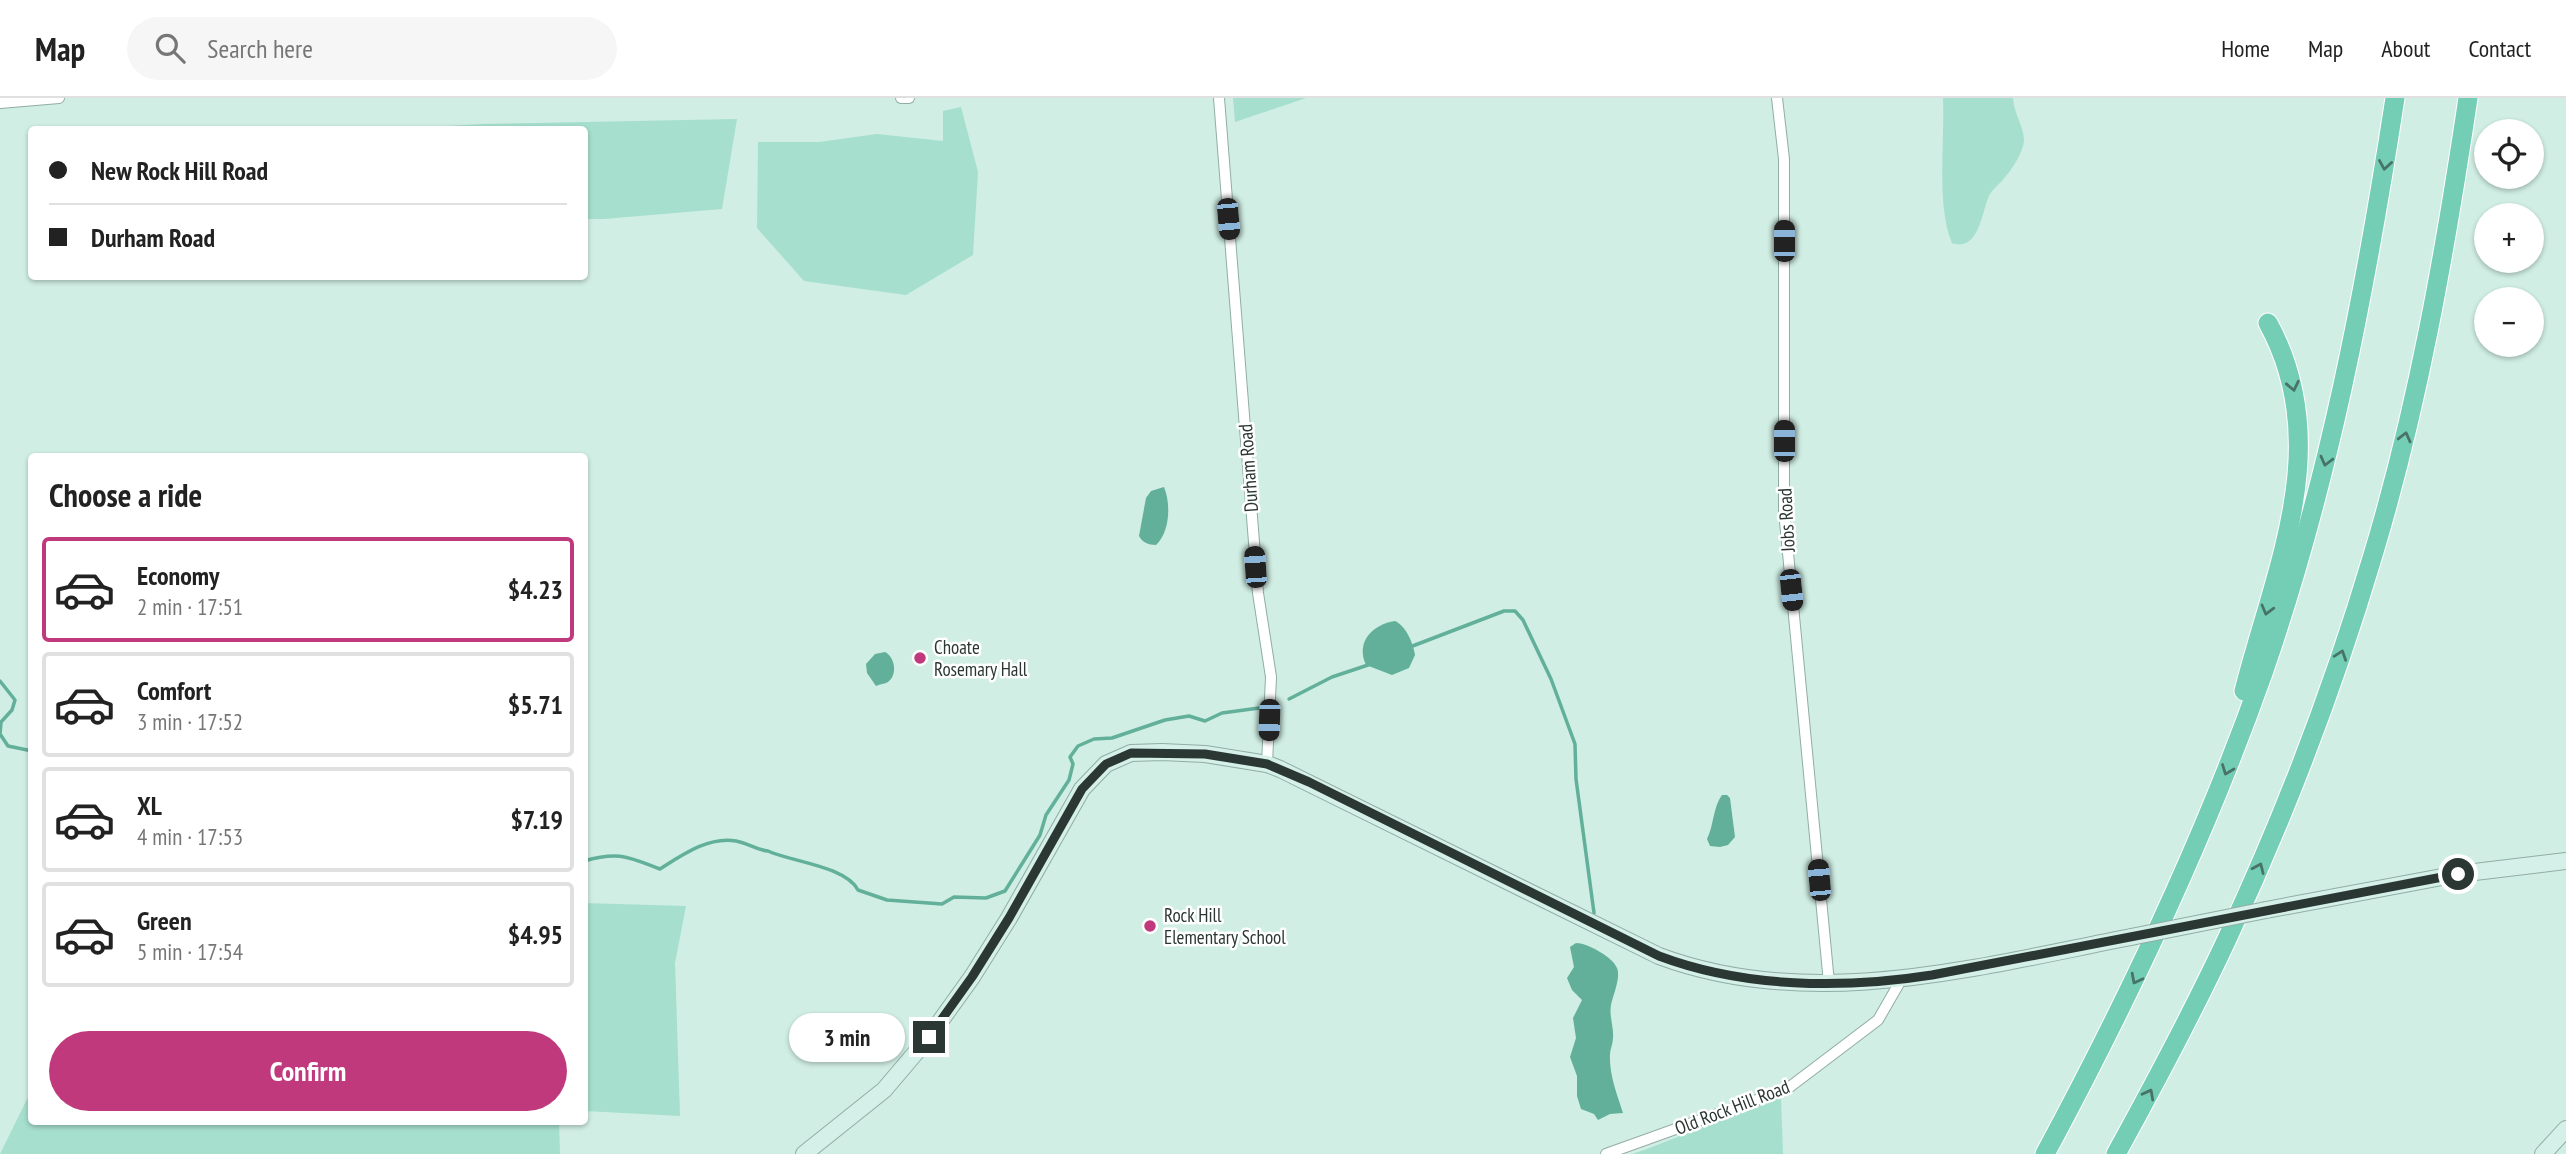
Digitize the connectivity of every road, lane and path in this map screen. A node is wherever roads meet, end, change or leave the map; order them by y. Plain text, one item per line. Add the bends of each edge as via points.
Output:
1 (59, 98) edge
2 (901, 98) edge
3 (909, 98) edge
4 (1219, 98) edge
5 (1777, 98) edge
6 (2395, 98) edge
7 (2468, 98) edge
8 (29, 99) edge
9 (0, 103) edge
10 (2268, 323) dead end
11 (2242, 731) junction
12 (1267, 764) junction
13 (2566, 861) edge
14 (1901, 980) junction
15 (1829, 983) junction
16 (2566, 1129) edge
17 (804, 1154) edge
18 (1606, 1154) edge
19 (2045, 1154) edge
20 (2116, 1154) edge
21 (2543, 1154) edge

1 - 8 street
2 - 3 street
4 - 12 street, Durham Road via 1258,593 1271,677
5 - 15 street, Jobs Road via 1784,159 1784,511
6 -> 11 highway via 2364,291 2333,434 2292,580
20 -> 7 highway via 2203,989 2266,853 2356,610 2420,370
8 - 9 street
10 -> 11 highway via 2295,393 2299,461 2284,543 2244,690
11 -> 19 highway via 2168,912
12 - 15 main road via 1659,956 1731,975
12 - 17 main road via 1162,752 1131,753 1106,764 1082,789 1009,918 929,1037 884,1090
13 - 14 main road, bridge via 2458,874
14 - 15 main road
14 - 18 street, Old Rock Hill Road via 1878,1020 1787,1089
16 - 21 main road

